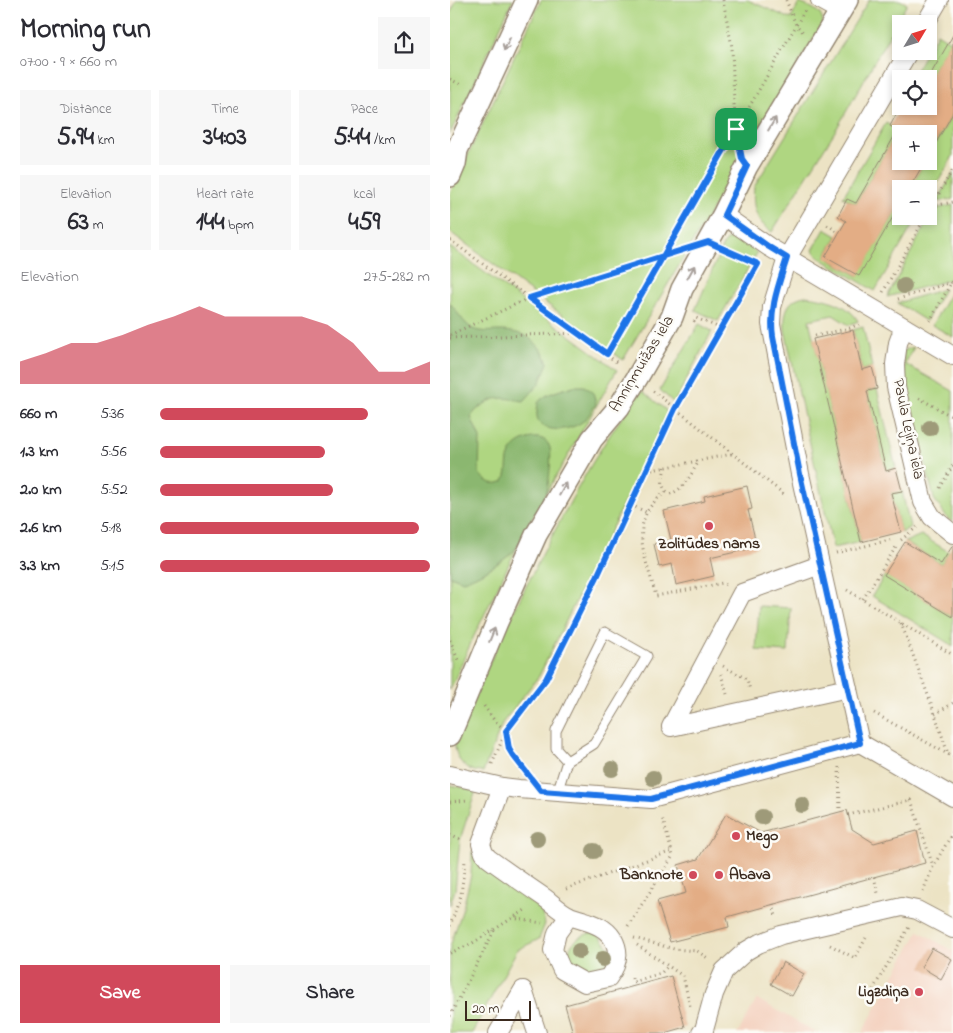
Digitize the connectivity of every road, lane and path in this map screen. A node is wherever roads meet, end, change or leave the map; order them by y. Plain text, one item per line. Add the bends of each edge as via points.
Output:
1 (528, 0) edge
2 (723, 0) edge
3 (786, 0) edge
4 (939, 0) edge
5 (813, 4) edge
6 (843, 6) edge
7 (930, 15) edge
8 (796, 25) junction
9 (818, 46) junction
10 (903, 60) edge
11 (736, 129) junction
12 (747, 166) junction
13 (953, 169) edge
14 (450, 176) edge
15 (937, 197) edge
16 (953, 202) edge
17 (937, 205) edge
18 (724, 215) junction
19 (921, 225) edge
20 (830, 227) dead end
21 (839, 232) dead end
22 (450, 240) edge
23 (708, 242) junction
24 (663, 256) junction
25 (787, 258) junction
26 (952, 281) edge
27 (529, 298) junction
28 (879, 298) dead end
29 (894, 301) dead end
30 (866, 321) dead end
31 (927, 326) dead end
32 (904, 327) junction
33 (577, 333) junction
34 (450, 336) edge
35 (815, 336) dead end
36 (607, 354) junction
37 (953, 356) edge
38 (619, 364) dead end
39 (896, 387) junction
40 (652, 390) dead end
41 (675, 409) junction
42 (953, 417) edge
43 (732, 454) junction
44 (699, 461) junction
45 (665, 467) junction
46 (647, 471) junction
47 (666, 492) junction
48 (631, 505) junction
49 (808, 508) junction
50 (646, 512) junction
51 (953, 534) edge
52 (890, 540) dead end
53 (896, 547) dead end
54 (820, 561) junction
55 (846, 590) dead end
56 (742, 593) junction
57 (862, 599) junction
58 (901, 623) junction
59 (450, 640) edge
60 (953, 655) edge
61 (474, 680) junction
62 (848, 688) junction
63 (953, 703) edge
64 (754, 708) junction
65 (852, 708) junction
66 (732, 714) junction
67 (935, 714) junction
68 (506, 731) junction
69 (450, 735) edge
70 (860, 743) junction
71 (948, 754) junction
72 (953, 757) edge
73 (839, 760) dead end
74 (567, 762) junction
75 (450, 775) edge
76 (493, 785) junction
77 (916, 789) dead end
78 (549, 792) junction
79 (953, 797) edge
80 (911, 800) junction
81 (660, 811) dead end
82 (840, 812) dead end
83 (848, 815) dead end
84 (953, 832) edge
85 (672, 851) junction
86 (465, 853) dead end
87 (933, 867) junction
88 (544, 898) junction
89 (917, 910) junction
90 (569, 916) junction
91 (512, 918) junction
92 (450, 926) edge
93 (495, 928) junction
94 (626, 929) dead end
95 (953, 929) edge
96 (557, 933) junction
97 (869, 933) dead end
98 (630, 937) dead end
99 (826, 942) dead end
100 (450, 954) edge
101 (668, 967) dead end
102 (724, 971) junction
103 (633, 982) dead end
104 (868, 998) dead end
105 (450, 1016) edge
106 (498, 1033) edge
107 (537, 1033) edge
108 (701, 1033) edge

1 -> 14 street via 457,150
2 - 11 path via 732,47
3 - 8 path
4 - 7 street
5 - 6 street
5 - 8 path
6 - 9 street, Anniņmuižas iela
8 - 9 path
8 - 11 path
12 -> 9 street, Anniņmuižas iela
10 - 25 street
11 - 12 path via 742,159
11 - 24 path
12 - 18 street, Anniņmuižas iela
13 - 15 path
16 - 17 path
18 - 23 street, Anniņmuižas iela
18 - 25 street
19 - 28 path
20 - 21 path
22 - 27 path
23 - 24 path
23 - 41 path via 759,263
61 -> 23 street, Anniņmuižas iela via 536,535 592,439 638,378
24 - 27 path
24 - 36 path
25 - 32 street
25 - 49 street via 772,307 771,324
26 - 29 path
26 - 31 path
27 - 33 path
27 - 34 path
30 - 35 path
32 - 37 street
32 - 39 street, Paula Lejiņa iela via 895,364
33 - 34 path
33 - 36 path
36 - 38 path
39 - 42 path
39 - 51 street, Paula Lejiņa iela via 923,502 932,517
40 - 41 path
41 - 43 path
41 - 46 path
43 - 44 path
43 - 49 path via 788,498
44 - 45 path
44 - 47 path via 685,485 676,492
45 - 46 path
45 - 47 path via 662,481
46 - 48 path
47 - 50 path
48 - 50 path
48 - 68 path via 546,679
49 - 54 street
50 - 56 path via 642,540 656,596 723,583
52 - 54 path
53 - 57 path
54 - 56 street
54 - 62 street
55 - 57 path
56 - 66 street via 671,727
57 - 58 path
58 - 60 path
58 - 67 path
59 - 61 path via 457,660
61 - 68 path via 481,702
61 - 69 street, Anniņmuižas iela
62 - 64 street
62 - 65 street
63 - 67 path
64 - 66 street
64 - 66 path via 747,679 718,664
65 - 70 street
65 - 71 path via 865,708
67 - 71 path
68 - 76 path
68 - 78 path via 512,754
70 - 78 street via 651,799
70 - 79 street
71 - 72 path
73 - 82 path
74 - 74 lane via 594,744 647,656 604,632 556,731 556,749
74 - 78 lane
75 - 76 street
76 - 78 street
76 - 88 street via 481,844 484,853
77 - 80 path
80 - 83 path
80 - 87 path
81 - 85 path
84 - 87 path
85 - 88 path
85 - 94 path via 673,856
86 - 92 path via 461,895
87 - 89 path
88 - 90 street
88 - 91 path
89 - 95 street
89 - 102 street via 902,907 781,934 746,951
89 - 104 path
90 - 96 street
90 - 96 street via 590,921 613,938 618,958 608,978 585,983 562,970 553,950
91 - 93 path
91 - 96 path via 543,923
93 - 100 path
93 - 105 path
97 - 99 path via 855,958
98 - 102 path via 674,950 697,951
101 - 103 path via 661,974
102 - 108 street
106 - 107 street via 523,990

